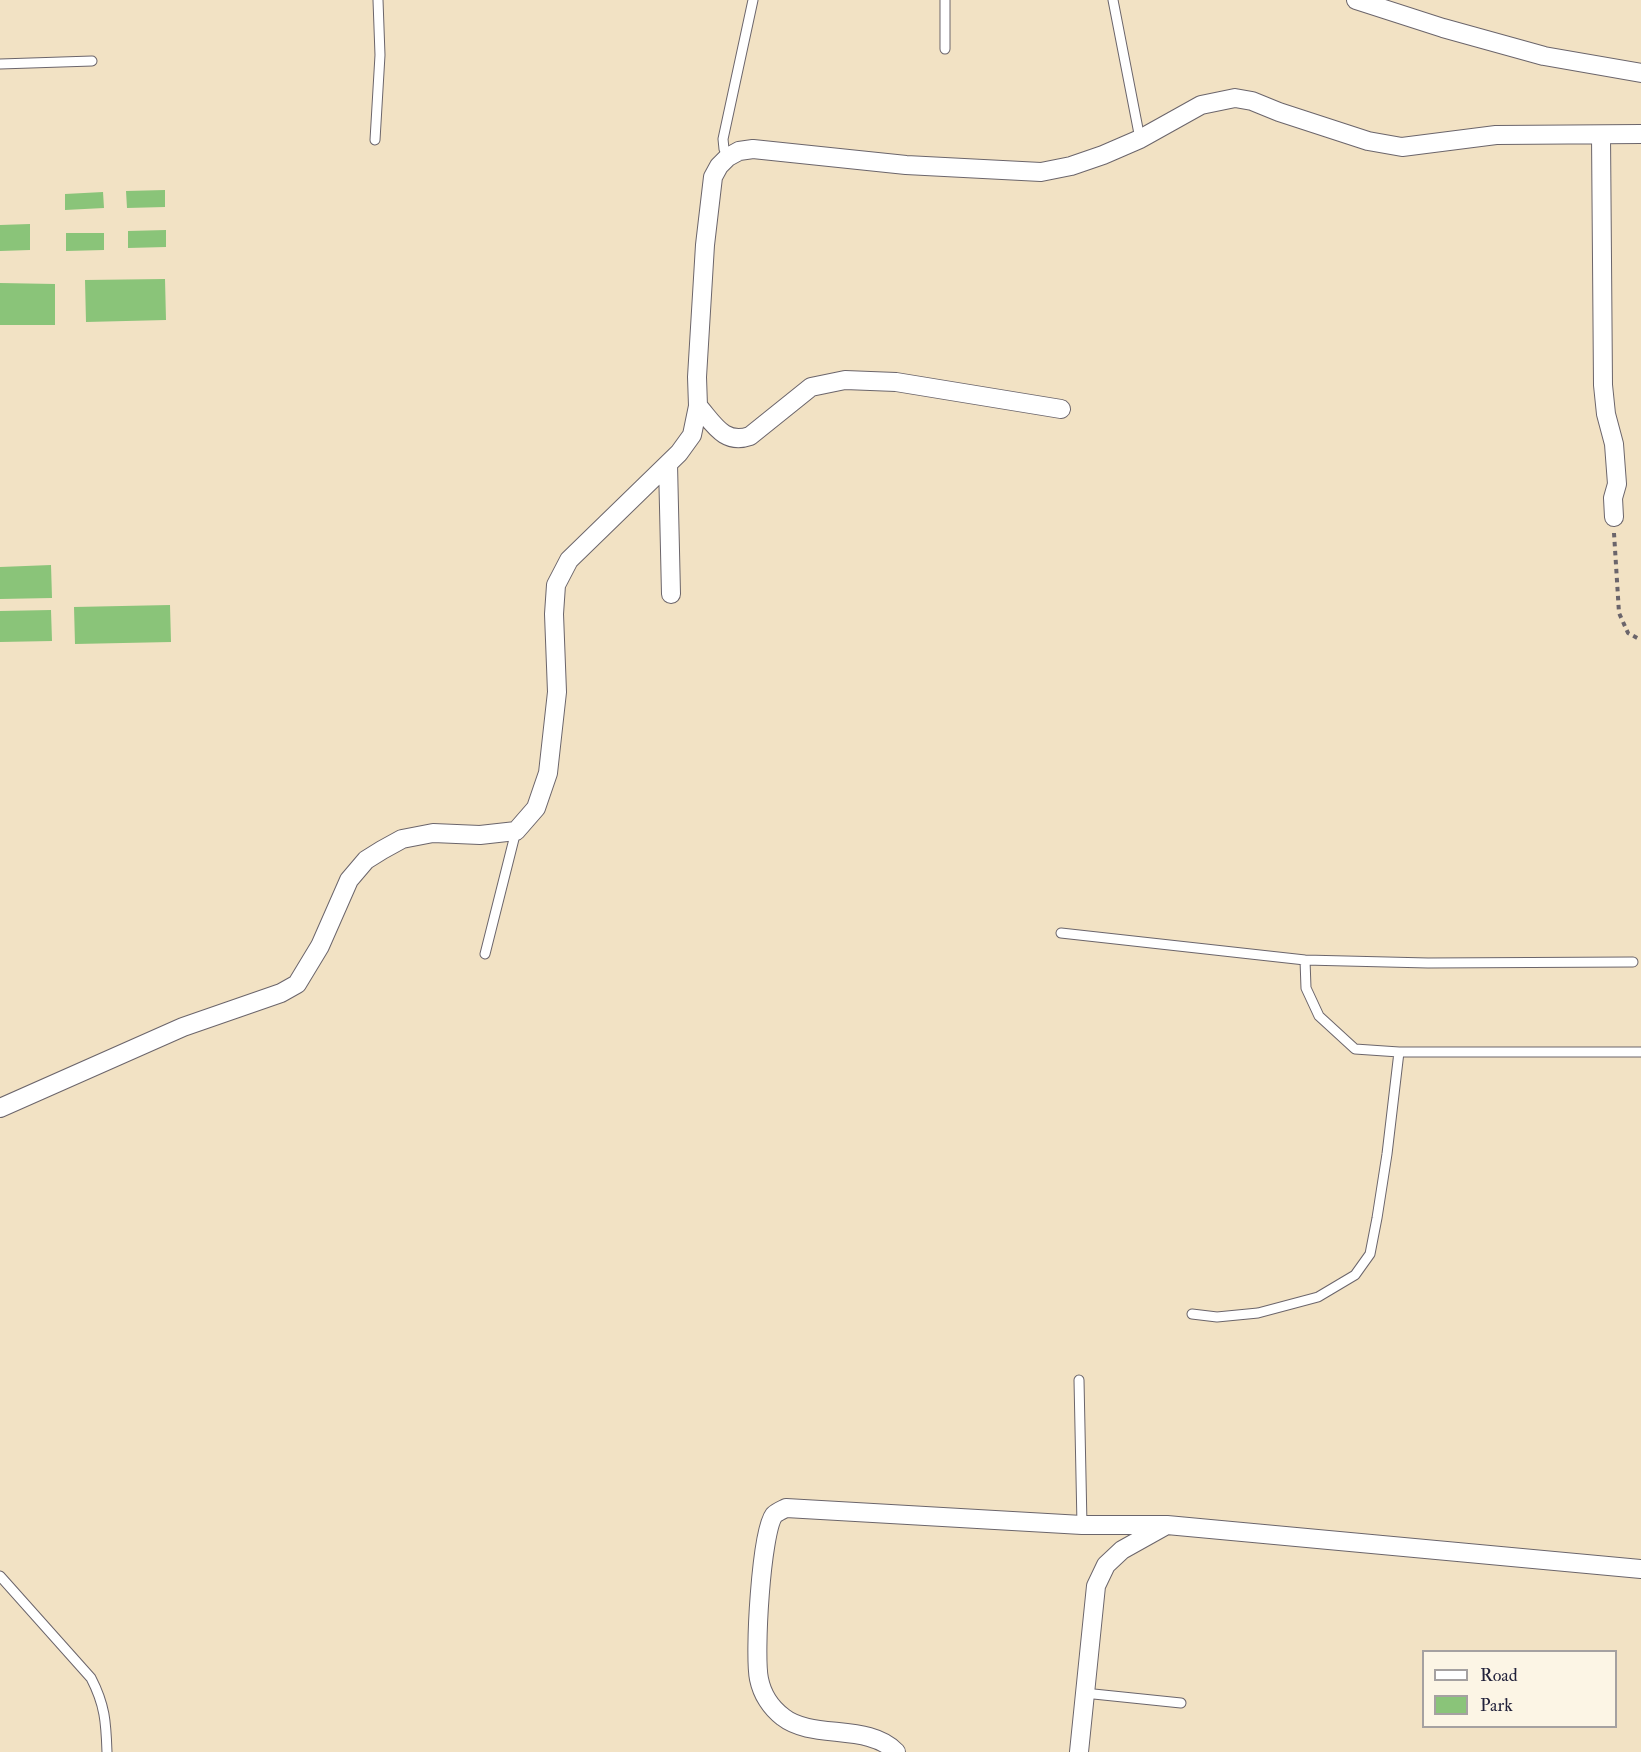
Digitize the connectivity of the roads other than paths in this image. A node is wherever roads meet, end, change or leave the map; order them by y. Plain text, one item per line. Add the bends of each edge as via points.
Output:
1 (378, 0) edge
2 (753, 0) edge
3 (945, 0) edge
4 (1113, 0) edge
5 (1356, 0) edge
6 (945, 49) dead end
7 (92, 61) dead end
8 (0, 64) edge
9 (1641, 73) edge
10 (1641, 134) edge
11 (1601, 135) junction
12 (1140, 139) junction
13 (375, 140) dead end
14 (728, 157) junction
15 (698, 406) junction
16 (1061, 409) dead end
17 (668, 464) junction
18 (1614, 517) road end
19 (671, 594) dead end
20 (516, 831) junction
21 (1061, 933) dead end
22 (485, 954) dead end
23 (1305, 960) junction
24 (1633, 962) dead end
25 (1399, 1052) junction
26 (1641, 1052) edge
27 (0, 1108) edge
28 (1192, 1314) dead end
29 (1078, 1380) dead end
30 (1082, 1525) junction
31 (1167, 1525) junction
32 (1641, 1569) edge
33 (0, 1576) edge
34 (1084, 1693) junction
35 (1181, 1703) dead end
36 (108, 1752) edge
37 (896, 1752) edge
38 (1079, 1752) edge

1 - 13 lane via 380,55
2 - 14 lane via 723,139
3 - 6 lane
4 - 12 lane
5 - 9 street via 1544,56
7 - 8 lane
10 - 11 street
11 - 12 street via 1497,135 1402,147 1368,141 1235,98 1201,105
11 - 18 street via 1603,385 1614,444
12 - 14 street via 1071,166 1041,172 906,165 753,149
14 - 15 street via 713,177 700,316
15 - 16 street via 725,436 739,440 750,436 812,387 845,380 896,382
15 - 17 street via 692,435
17 - 19 street
17 - 20 street via 569,560 556,585 557,692 548,773 536,808
20 - 22 lane
20 - 27 street via 480,835 434,833 402,839 366,860 349,880 320,946 297,984 183,1027
21 - 23 lane
23 - 24 lane
23 - 25 lane via 1306,987 1319,1016 1337,1035 1354,1048
25 - 26 lane
25 - 28 lane via 1370,1254 1355,1275 1318,1297 1258,1313 1217,1317
29 - 30 lane
30 - 31 street
30 - 37 street via 800,1507 775,1514 764,1549 757,1660 766,1698 786,1719 877,1739
31 - 32 street
31 - 34 street via 1122,1550 1106,1565 1096,1586
33 - 36 lane via 91,1678 102,1698
34 - 35 lane
34 - 38 street

